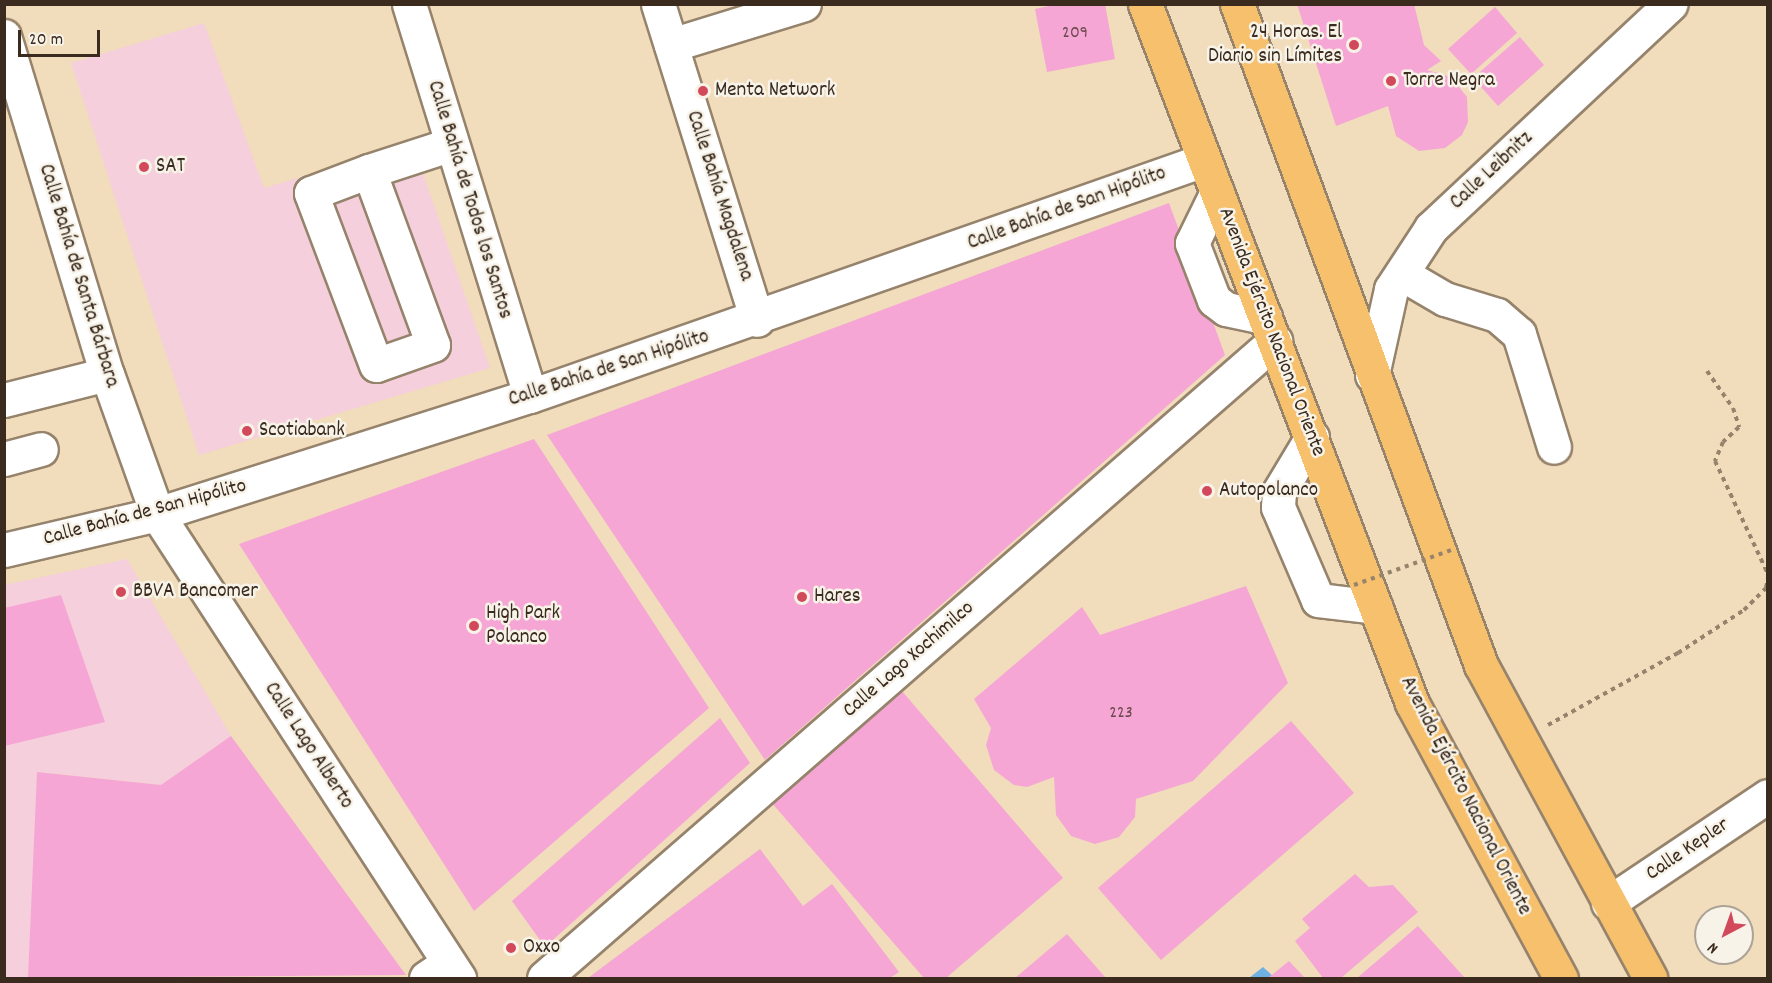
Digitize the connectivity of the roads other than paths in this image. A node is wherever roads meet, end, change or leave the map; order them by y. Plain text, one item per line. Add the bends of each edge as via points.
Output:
1 (409, 4) edge
2 (658, 4) edge
3 (804, 4) edge
4 (1145, 4) edge
5 (1237, 4) edge
6 (1670, 4) edge
7 (4, 36) edge
8 (671, 45) junction
9 (452, 144) junction
10 (1204, 160) junction
11 (369, 171) junction
12 (1402, 274) junction
13 (757, 320) junction
14 (1270, 329) junction
15 (107, 374) junction
16 (1372, 375) junction
17 (530, 396) junction
18 (4, 400) edge
19 (1312, 437) junction
20 (1554, 447) dead end
21 (41, 449) dead end
22 (4, 459) edge
23 (156, 514) junction
24 (4, 550) edge
25 (1365, 596) junction
26 (1767, 796) edge
27 (1608, 903) junction
28 (445, 973) edge
29 (544, 978) edge
30 (1562, 978) edge
31 (1650, 978) edge

1 - 9 street, Calle Bahía de Todos los Santos
2 - 8 street, Calle Bahía Magdalena
3 - 8 street
4 - 10 main road, Avenida Ejército Nacional Oriente
5 - 16 main road
6 - 12 street, Calle Leibnitz via 1431,228
7 - 15 street, Calle Bahía de Santa Bárbara
8 - 13 street, Calle Bahía Magdalena
9 - 11 street
9 - 17 street, Calle Bahía de Todos los Santos
10 - 13 street, Calle Bahía de San Hipólito
10 - 14 main road, Avenida Ejército Nacional Oriente
11 - 11 street via 311,193 376,365 433,345
12 - 16 street, Calle Leibnitz via 1392,289
12 - 20 street via 1445,299 1497,315 1519,334
13 - 17 street, Calle Bahía de San Hipólito
14 - 19 main road, Avenida Ejército Nacional Oriente
14 - 29 street, Calle Lago Xochimilco
15 - 18 street
15 - 23 street, Calle Bahía de Santa Bárbara
16 - 27 main road via 1481,665
17 - 23 street, Calle Bahía de San Hipólito
19 - 25 main road, Avenida Ejército Nacional Oriente
19 - 25 street via 1279,492 1278,507 1318,600
21 - 22 street
23 - 24 street, Calle Bahía de San Hipólito
23 - 28 street, Calle Lago Alberto
25 - 30 main road, Avenida Ejército Nacional Oriente via 1412,703
26 - 27 street, Calle Kepler
27 - 31 main road

